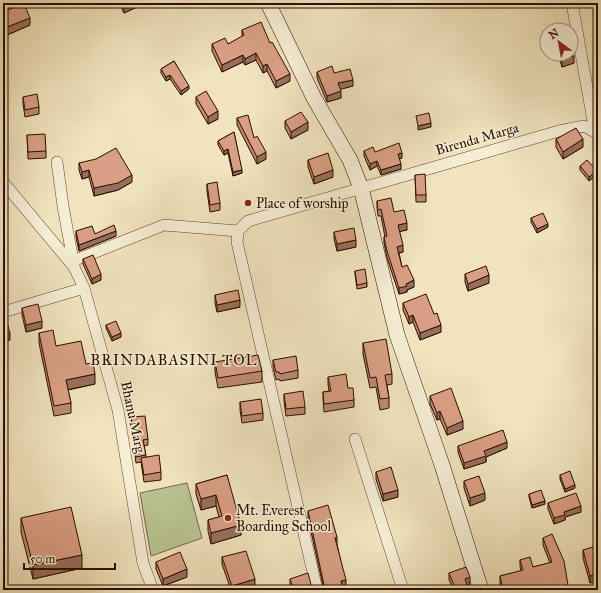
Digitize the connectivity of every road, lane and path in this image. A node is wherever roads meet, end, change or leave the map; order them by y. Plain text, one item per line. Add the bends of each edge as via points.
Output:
1 (268, 3) edge
2 (572, 3) edge
3 (596, 134) edge
4 (57, 162) dead end
5 (3, 182) edge
6 (361, 188) junction
7 (238, 231) junction
8 (73, 264) junction
9 (84, 288) junction
10 (3, 312) edge
11 (355, 439) dead end
12 (153, 590) edge
13 (317, 590) edge
14 (403, 590) edge
15 (482, 590) edge

1 - 6 main road via 314,98 350,160
2 - 3 street
3 - 6 street, Birenda Marga via 584,126
4 - 8 street
5 - 8 street
6 - 7 street, Birenda Marga via 248,221
6 - 15 main road via 397,334
7 - 8 street via 164,225
7 - 13 street via 237,242
8 - 9 street, Bhanu Marg
9 - 10 street
9 - 12 street, Bhanu Marg via 118,410 143,563
11 - 14 street

